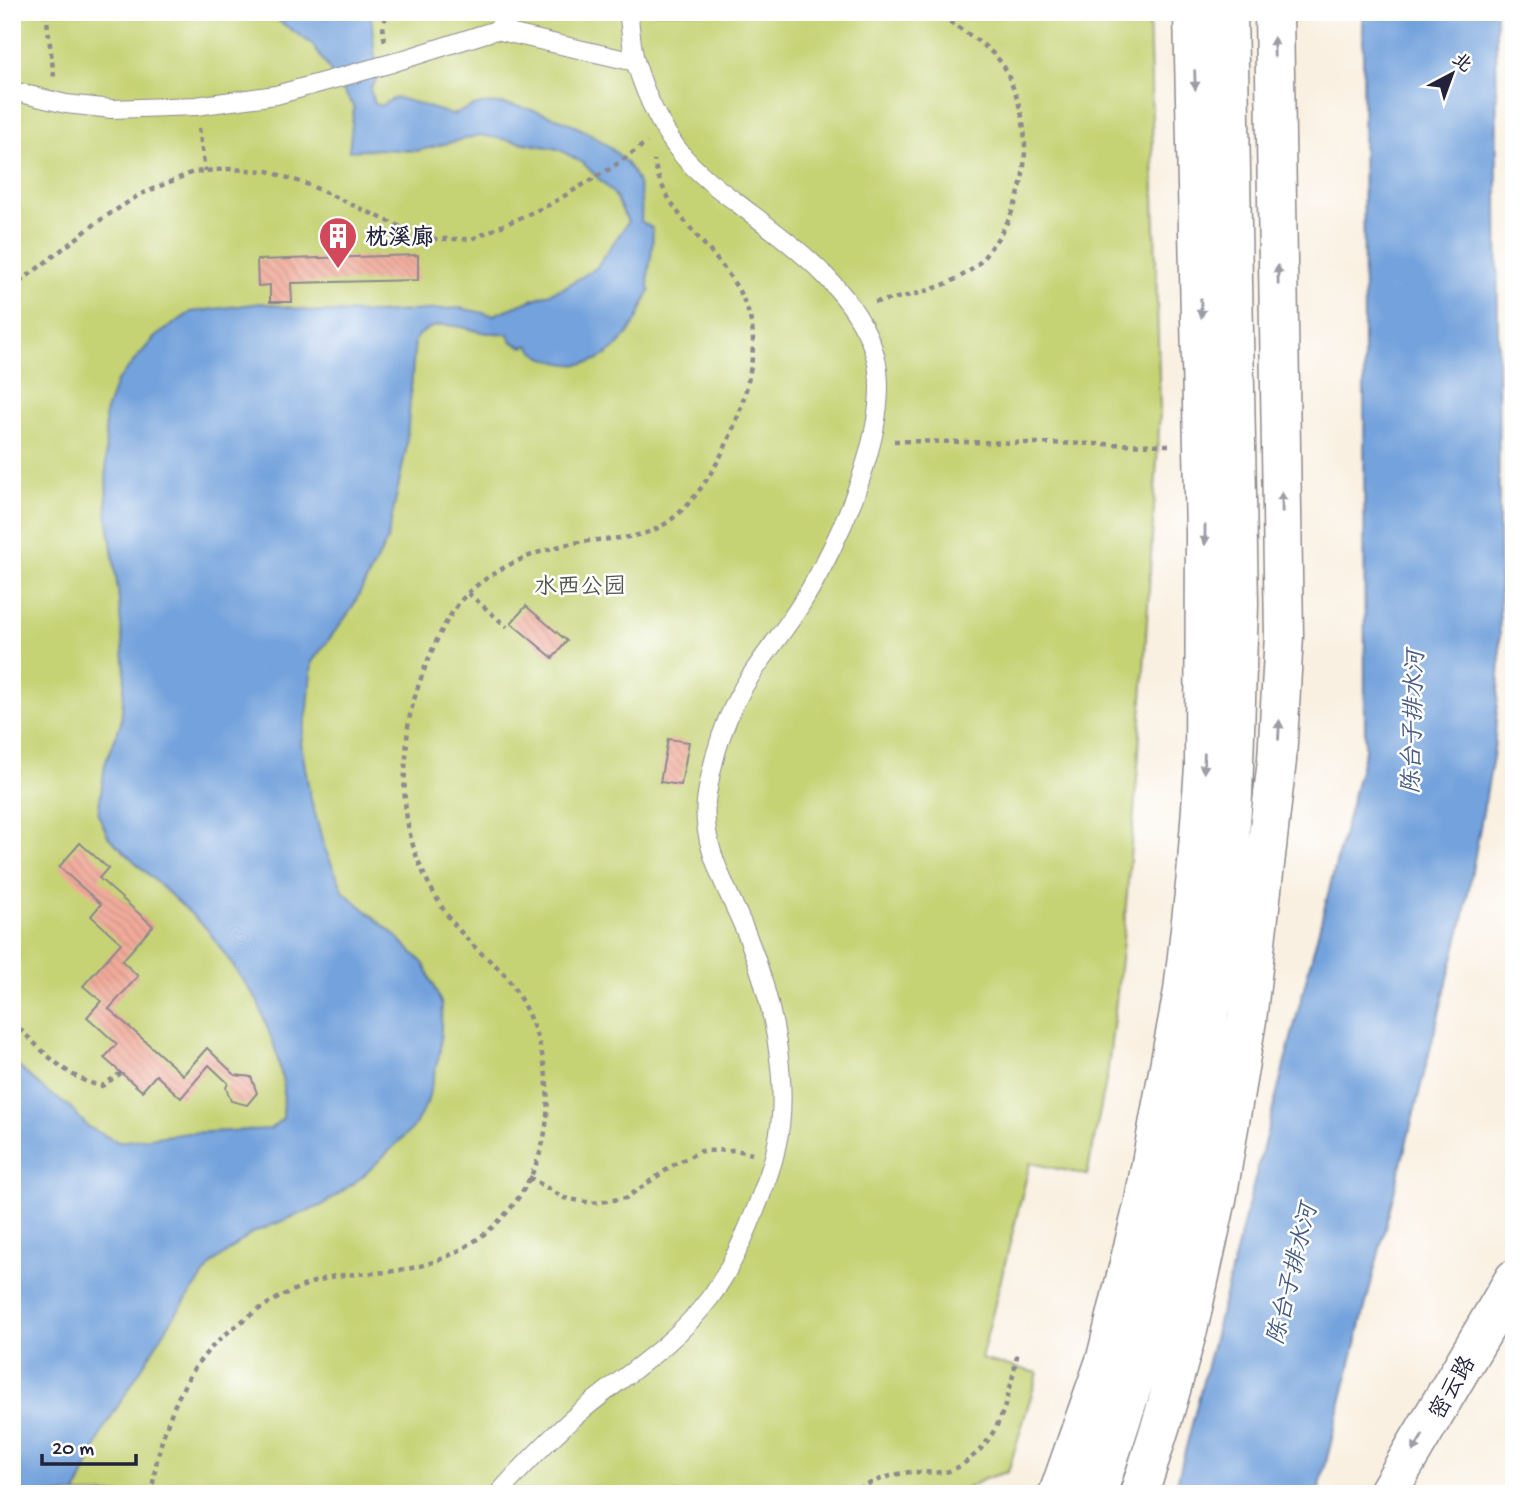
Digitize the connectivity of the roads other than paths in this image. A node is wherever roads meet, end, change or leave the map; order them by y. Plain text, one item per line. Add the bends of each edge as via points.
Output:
1 (514, 12) edge
2 (628, 12) edge
3 (1193, 12) edge
4 (1228, 12) edge
5 (1243, 12) edge
6 (1274, 12) edge
7 (496, 30) junction
8 (635, 62) junction
9 (12, 91) edge
10 (1514, 1279) edge
11 (498, 1494) edge
12 (1058, 1494) edge
13 (1097, 1494) edge
14 (1119, 1494) edge
15 (1139, 1494) edge
16 (1387, 1494) edge

1 - 7 lane
2 - 8 lane
3 -> 12 main road via 1205,535 1204,767 1196,876 1183,990 1143,1206 1106,1358
4 - 13 main road via 1239,604 1226,887 1175,1230 1151,1329
5 - 14 main road via 1256,571 1245,885 1194,1215
15 -> 6 main road via 1188,1330 1217,1199 1247,1020 1277,760 1284,635
7 - 8 lane
7 - 9 lane via 328,82 276,95 195,106 113,109
8 - 11 lane via 664,129 684,157 835,285 866,333 880,382 872,441 840,528 802,604 736,700 716,753 706,800 711,848 762,977 780,1060 777,1147 760,1198 738,1251 711,1297 669,1343 584,1409
10 -> 16 main road, 密云路

